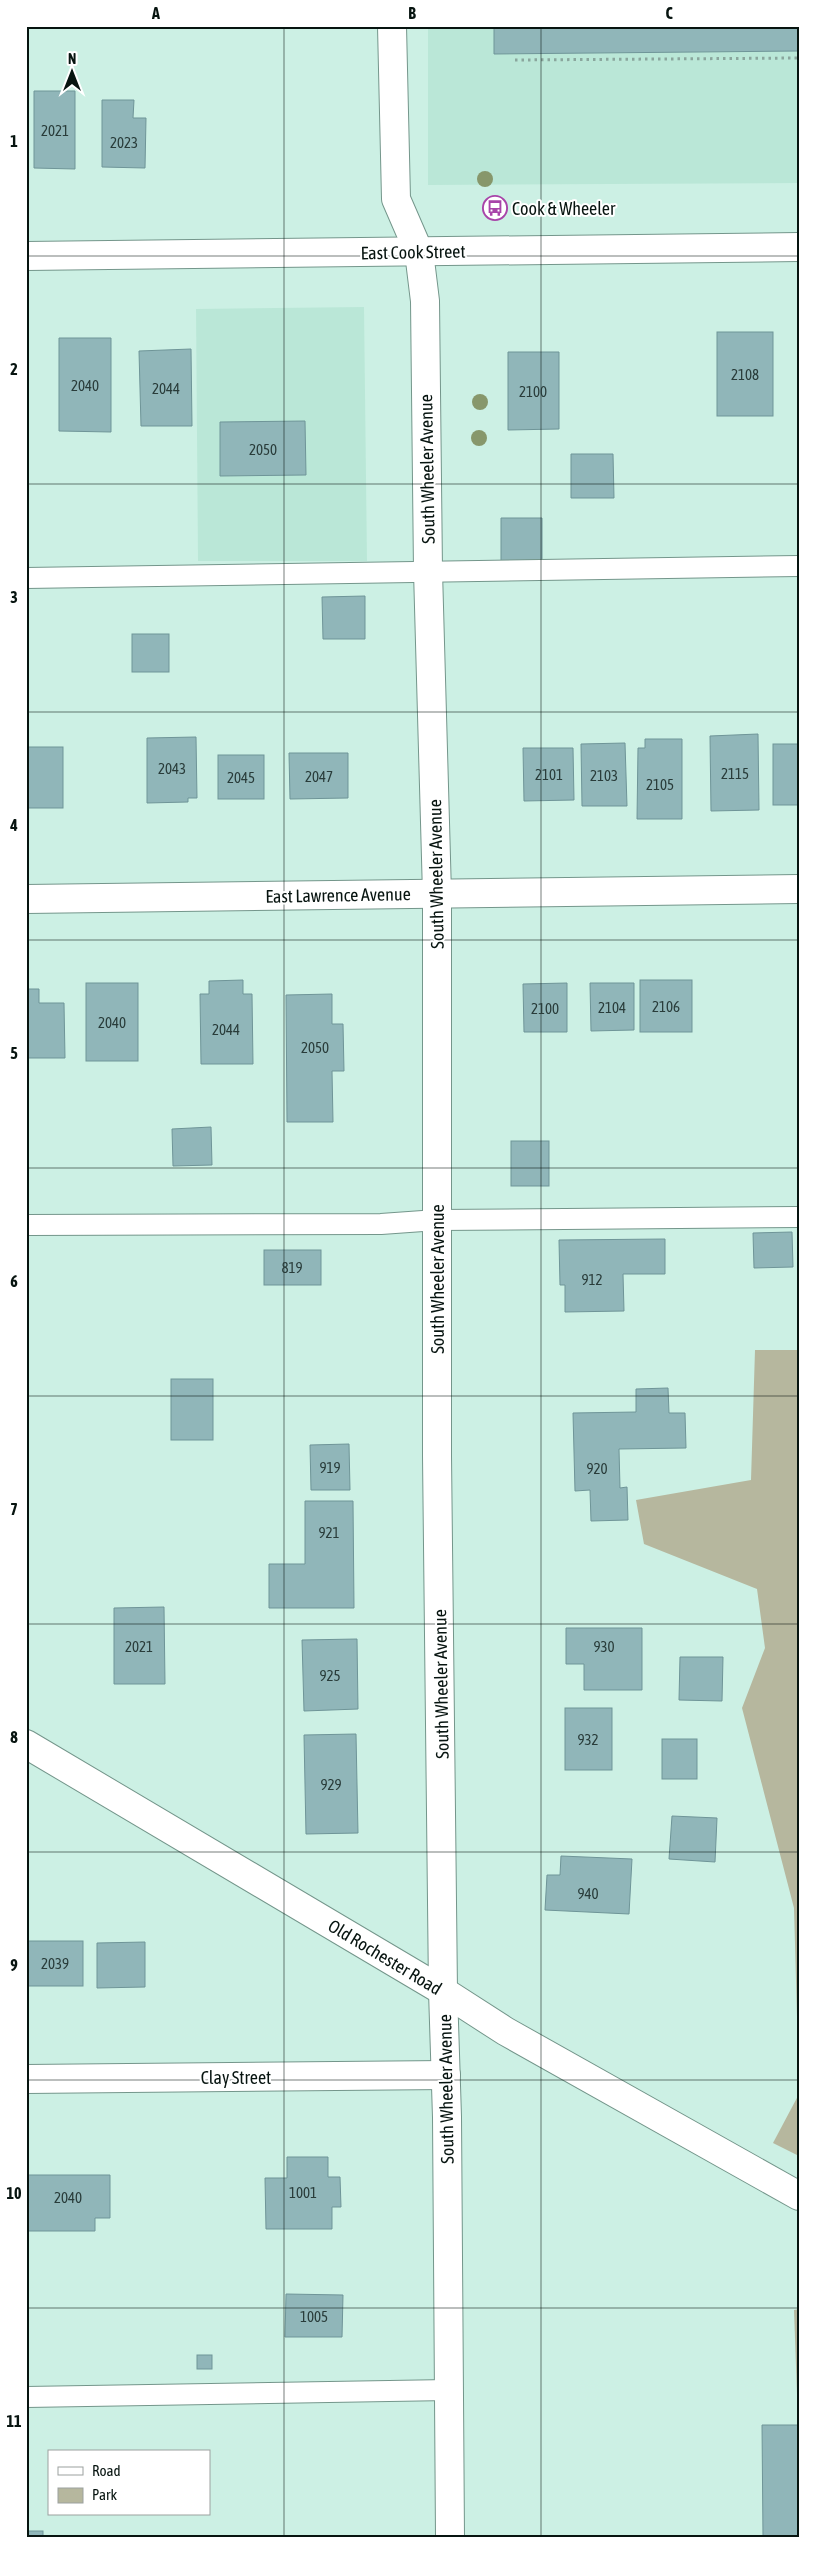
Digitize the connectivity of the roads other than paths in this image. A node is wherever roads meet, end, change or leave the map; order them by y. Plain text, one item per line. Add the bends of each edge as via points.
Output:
1 (392, 26) edge
2 (799, 247) edge
3 (419, 252) junction
4 (26, 256) edge
5 (799, 566) edge
6 (428, 571) junction
7 (26, 578) edge
8 (799, 889) edge
9 (437, 894) junction
10 (26, 899) edge
11 (799, 1217) edge
12 (437, 1220) junction
13 (26, 1225) edge
14 (26, 1744) edge
15 (443, 1991) junction
16 (446, 2075) junction
17 (26, 2079) edge
18 (799, 2196) edge
19 (449, 2390) junction
20 (26, 2397) edge
21 (450, 2537) edge

1 - 3 street, South Wheeler Avenue via 396,199
2 - 3 street, East Cook Street
3 - 4 street, East Cook Street
3 - 6 street, South Wheeler Avenue via 425,301
5 - 6 lane
6 - 7 lane
6 - 9 street, South Wheeler Avenue
8 - 9 street, East Lawrence Avenue
9 - 10 street, East Lawrence Avenue
9 - 12 street, South Wheeler Avenue
11 - 12 lane
12 - 13 lane via 381,1224
12 - 15 street, South Wheeler Avenue
14 - 15 street, Old Rochester Road
15 - 16 street, South Wheeler Avenue
15 - 18 street, Old Rochester Road via 505,2032
16 - 17 street, Clay Street
16 - 19 street, South Wheeler Avenue
19 - 20 lane
19 - 21 street, South Wheeler Avenue

